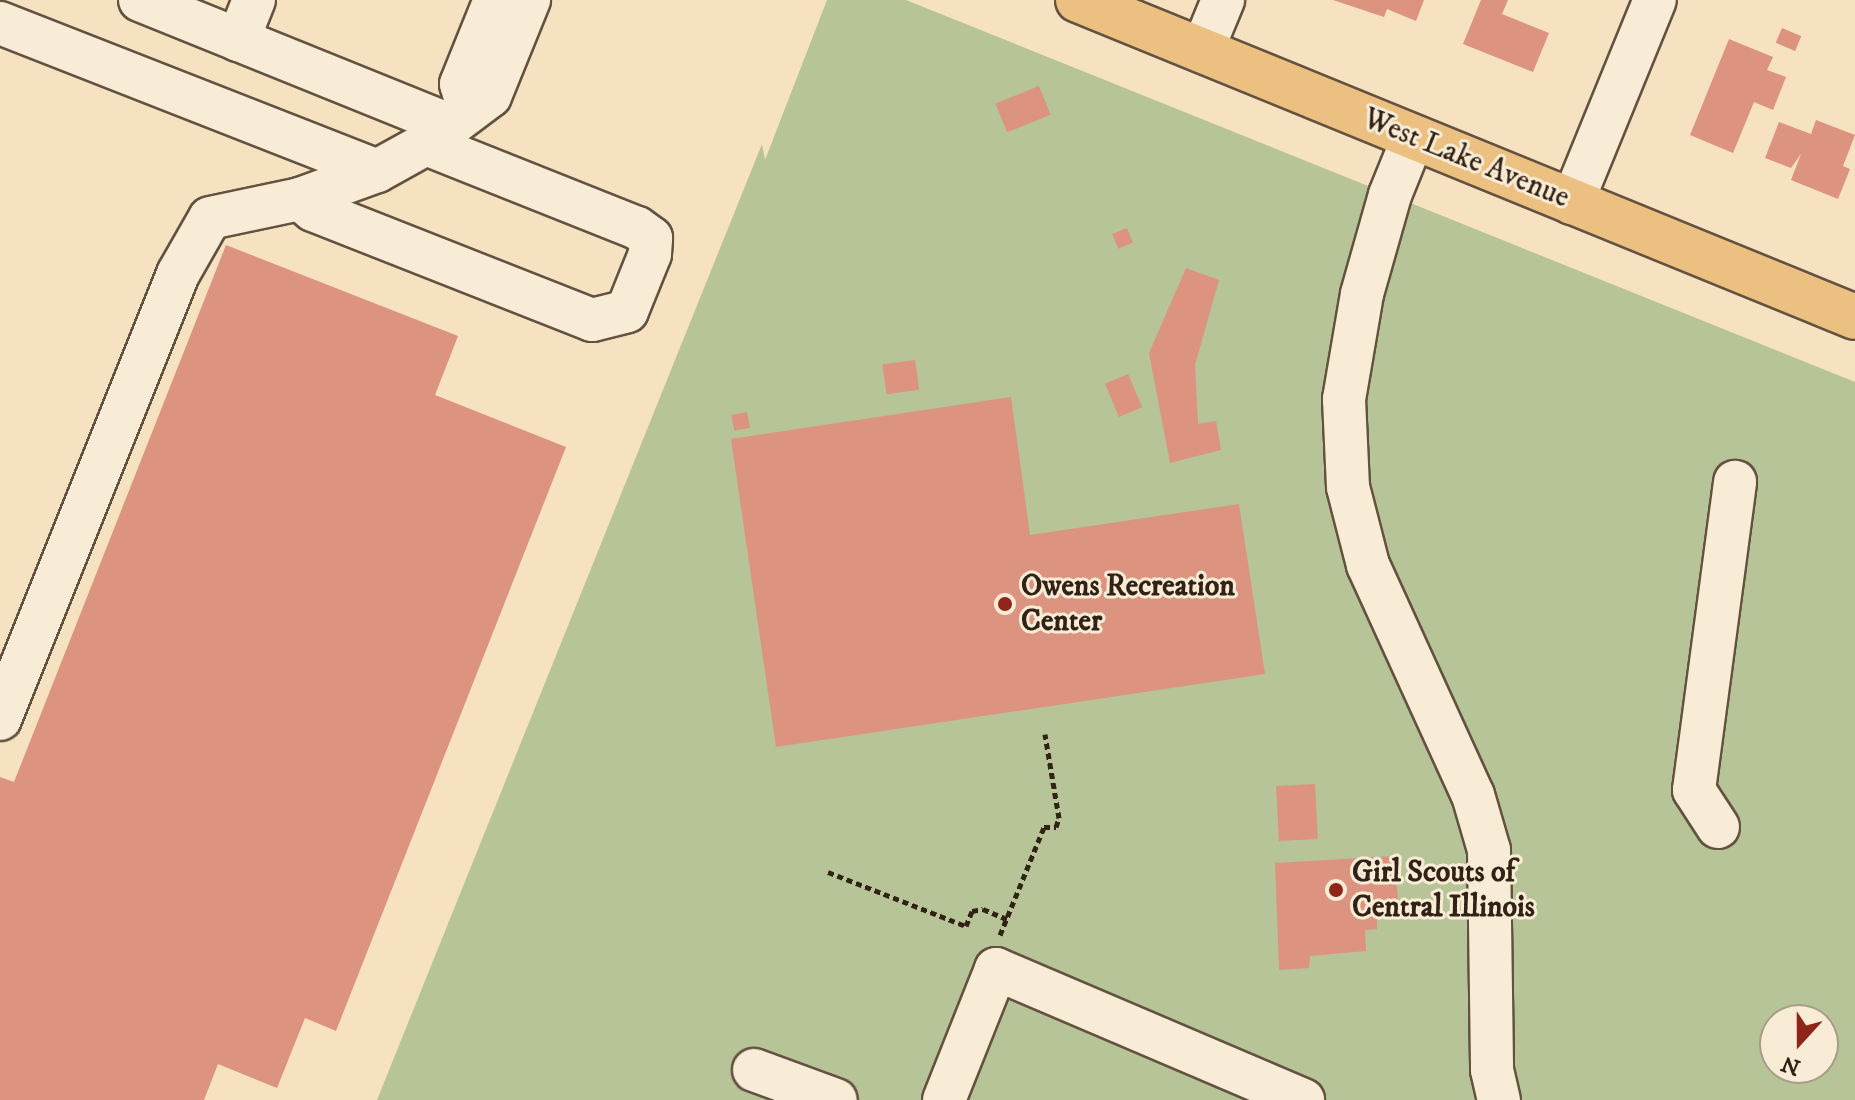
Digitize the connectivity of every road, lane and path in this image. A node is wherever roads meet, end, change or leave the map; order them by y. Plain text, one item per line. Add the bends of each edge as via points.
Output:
1 (140, 0) edge
2 (254, 0) edge
3 (495, 0) edge
4 (529, 0) edge
5 (1078, 0) edge
6 (1223, 0) edge
7 (1655, 0) edge
8 (0, 23) edge
9 (238, 40) junction
10 (1202, 51) junction
11 (448, 126) junction
12 (1413, 138) junction
13 (377, 171) junction
14 (300, 199) junction
15 (1572, 203) junction
16 (1855, 317) edge
17 (1735, 482) dead end
18 (0, 719) edge
19 (1045, 734) dead end
20 (1718, 827) dead end
21 (828, 872) dead end
22 (1007, 919) junction
23 (1004, 926) dead end
24 (754, 1070) dead end
25 (836, 1100) edge
26 (944, 1100) edge
27 (1303, 1100) edge
28 (1499, 1100) edge

1 - 9 street
2 - 9 street
3 - 11 street
4 - 11 street via 490,96
5 - 10 main road, West Lake Avenue
6 - 10 street
7 - 15 street
8 - 13 street
9 - 11 street
10 - 12 main road, West Lake Avenue
11 - 13 street
11 - 14 street via 651,238 650,254 627,311 592,320 313,210
12 - 15 main road, West Lake Avenue
12 - 28 street via 1390,195 1362,294 1344,399 1348,487 1368,565 1468,782 1489,850 1490,1027
13 - 14 street
14 - 18 street via 210,218 178,274
15 - 16 main road, West Lake Avenue
17 - 20 street via 1694,790
19 - 22 path via 1059,818 1056,827 1044,827
21 - 22 path via 966,926 972,911 983,909
22 - 23 path
24 - 25 street
26 - 27 street via 996,969

